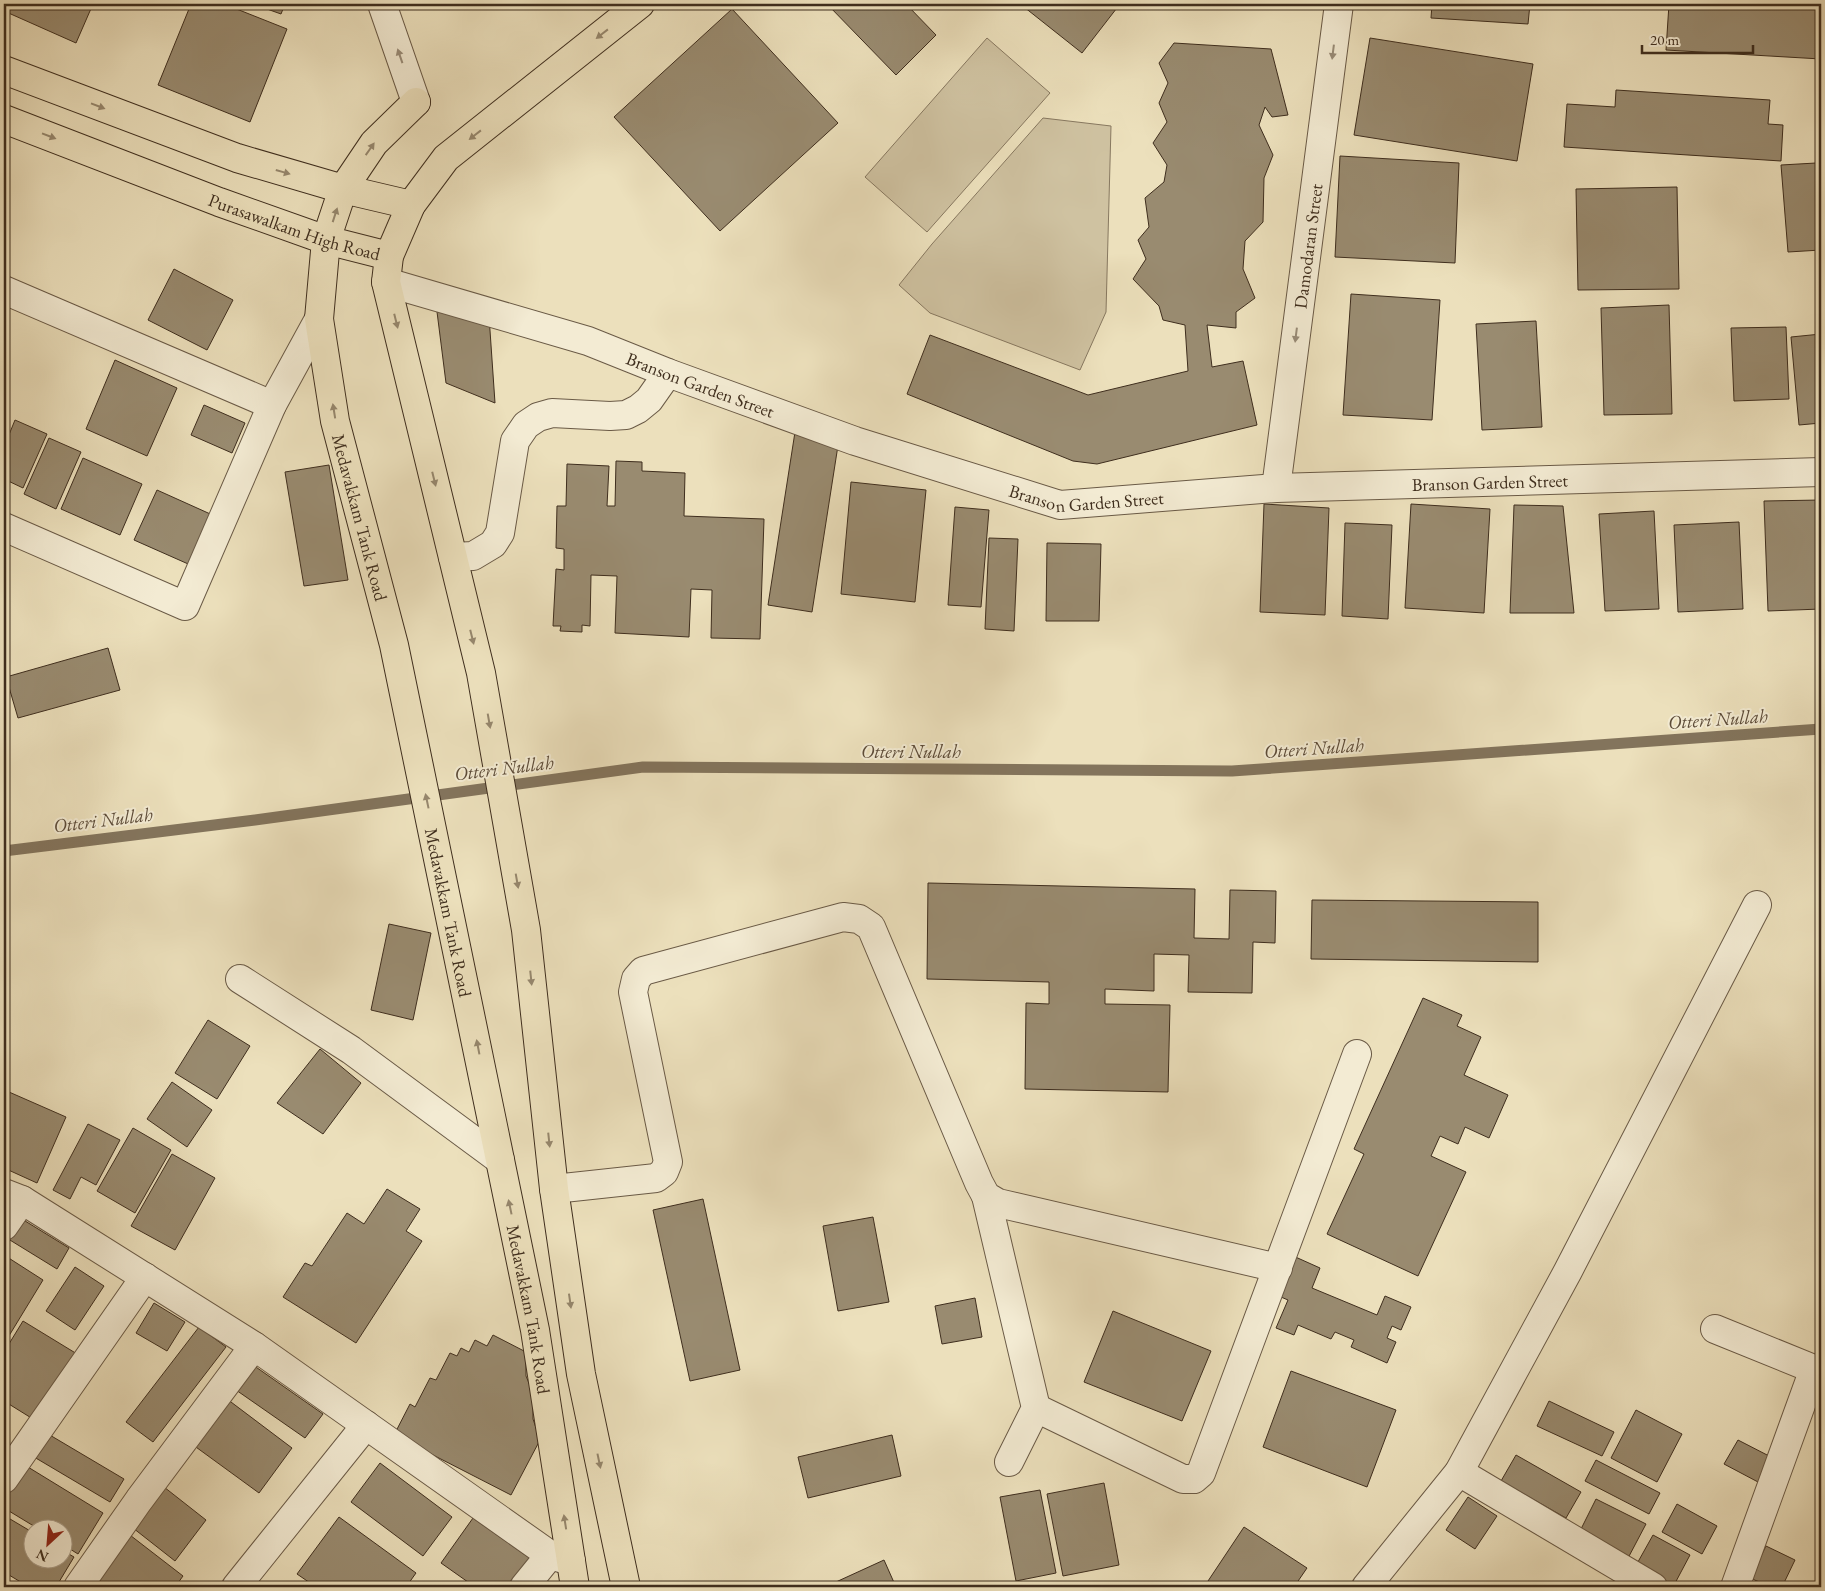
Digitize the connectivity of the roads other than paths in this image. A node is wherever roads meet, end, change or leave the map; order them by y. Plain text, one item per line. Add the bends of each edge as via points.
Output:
1 (382, 4) edge
2 (640, 4) edge
3 (1339, 4) edge
4 (4, 70) edge
5 (416, 102) joint
6 (4, 119) edge
7 (343, 189) junction
8 (411, 205) junction
9 (326, 240) junction
10 (388, 269) junction
11 (4, 290) edge
12 (319, 319) junction
13 (668, 373) junction
14 (272, 405) junction
15 (1821, 472) edge
16 (1276, 488) junction
17 (4, 527) edge
18 (453, 557) junction
19 (1757, 905) dead end
20 (240, 979) dead end
21 (1357, 1054) dead end
22 (500, 1160) junction
23 (554, 1188) junction
24 (986, 1196) junction
25 (13, 1197) edge
26 (4, 1226) edge
27 (1278, 1268) junction
28 (145, 1277) junction
29 (1715, 1329) dead end
30 (254, 1346) junction
31 (1818, 1371) edge
32 (1036, 1408) junction
33 (366, 1425) junction
34 (1009, 1462) dead end
35 (1458, 1472) junction
36 (4, 1479) edge
37 (565, 1568) edge
38 (78, 1587) edge
39 (236, 1587) edge
40 (524, 1587) edge
41 (626, 1587) edge
42 (1366, 1587) edge
43 (1653, 1587) edge
44 (1735, 1587) edge

5 -> 1 street
2 -> 8 main road, Purasawalkam High Road via 446,158
3 -> 16 street, Damodaran Street
4 -> 7 main road via 236,158
7 -> 5 main road, Medavakkam Tank Road via 374,143
6 -> 9 main road, Purasawalkam High Road
7 - 8 main road
9 -> 7 main road, Medavakkam Tank Road
8 - 10 main road, Purasawalkam High Road
9 - 10 main road, Purasawalkam High Road
9 - 12 main road, Medavakkam Tank Road
10 - 13 street, Branson Garden Street
10 -> 18 main road
11 - 14 street
12 - 14 street
22 -> 12 main road, Medavakkam Tank Road via 394,645 335,421
13 - 16 street, Branson Garden Street via 855,440 1060,505
13 - 18 street via 649,400 626,415 552,413 538,416 526,425 515,441 500,533 493,544 472,556
14 - 17 street via 185,606
15 - 16 street, Branson Garden Street
18 -> 23 main road via 481,672 526,930
19 - 35 street via 1564,1280
20 - 22 street via 351,1050
21 - 27 street
37 -> 22 main road, Medavakkam Tank Road via 535,1330
23 - 24 street via 656,1178 664,1172 668,1162 633,992 636,979 643,971 843,917 859,918 871,927
23 -> 41 main road via 580,1374
24 - 27 street via 998,1204
24 - 32 street
25 - 26 street
25 - 28 street
27 - 32 street via 1201,1473 1194,1479 1183,1480
28 - 30 street
28 - 36 street
29 - 31 street
30 - 33 street
30 - 38 street
31 - 44 street
32 - 34 street
33 - 37 street
33 - 39 street
35 - 42 street
35 - 43 street
37 - 40 street

